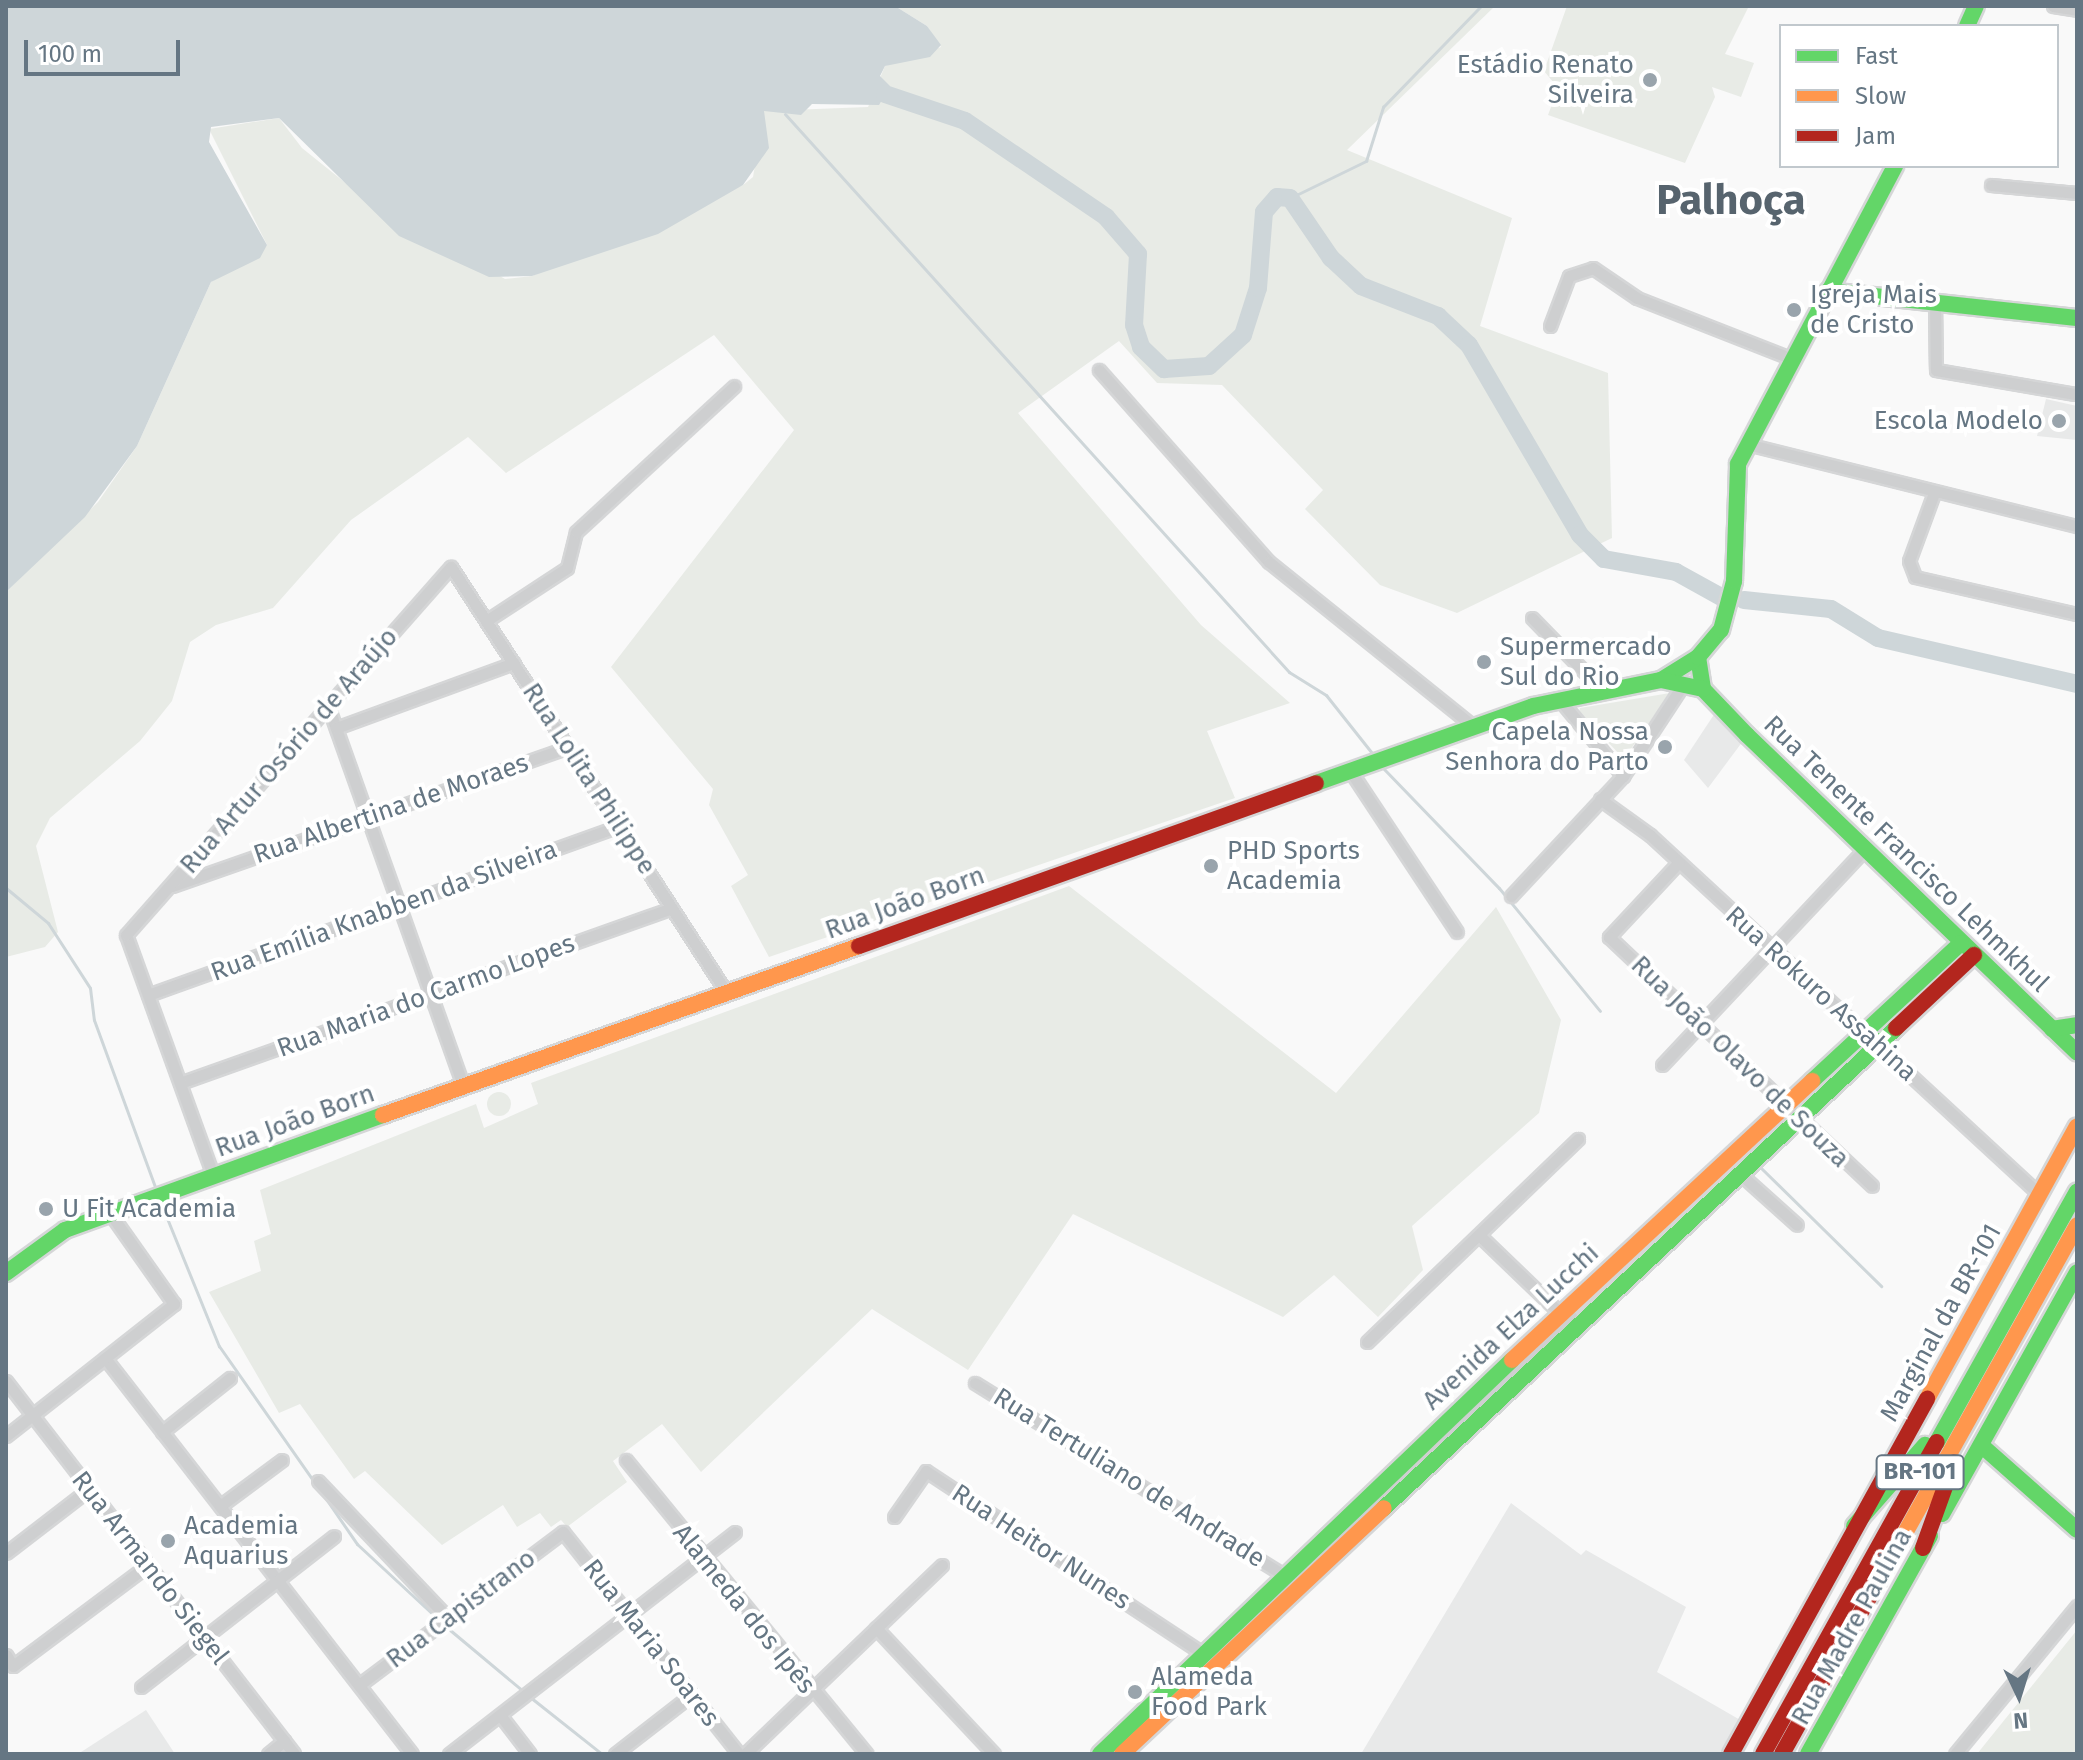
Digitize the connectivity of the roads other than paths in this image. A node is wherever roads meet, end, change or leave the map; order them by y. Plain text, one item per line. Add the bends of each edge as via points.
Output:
1 (2053, 6) edge
2 (2077, 10) edge
3 (1894, 168) edge
4 (1991, 185) dead end
5 (2077, 193) edge
6 (1828, 291) junction
7 (1935, 302) junction
8 (2077, 318) edge
9 (1550, 326) dead end
10 (1793, 359) junction
11 (1099, 370) dead end
12 (734, 386) dead end
13 (2075, 394) dead end
14 (1751, 445) junction
15 (1934, 493) junction
16 (2077, 526) edge
17 (451, 567) joint
18 (2077, 614) edge
19 (1532, 618) dead end
20 (486, 621) junction
21 (1698, 657) junction
22 (514, 663) junction
23 (1661, 680) junction
24 (1684, 683) junction
25 (1703, 689) junction
26 (1602, 690) junction
27 (1560, 700) junction
28 (328, 706) junction
29 (1474, 727) junction
30 (336, 728) junction
31 (568, 747) junction
32 (1353, 775) junction
33 (1623, 776) junction
34 (1600, 799) junction
35 (368, 817) junction
36 (619, 826) junction
37 (1865, 849) junction
38 (1679, 862) junction
39 (168, 888) junction
40 (1511, 896) dead end
41 (399, 905) junction
42 (672, 908) junction
43 (1457, 932) dead end
44 (1769, 946) junction
45 (1963, 951) junction
46 (726, 992) junction
47 (430, 994) junction
48 (148, 995) junction
49 (1699, 1022) junction
50 (2077, 1025) edge
51 (2052, 1029) junction
52 (1868, 1036) junction
53 (2077, 1053) edge
54 (1662, 1065) dead end
55 (180, 1083) junction
56 (463, 1086) junction
57 (1790, 1109) junction
58 (2077, 1126) edge
59 (1578, 1139) dead end
60 (1738, 1172) junction
61 (213, 1175) junction
62 (1872, 1186) dead end
63 (2077, 1191) edge
64 (2039, 1194) junction
65 (109, 1212) junction
66 (1797, 1225) dead end
67 (2077, 1225) edge
68 (1481, 1237) junction
69 (2077, 1272) edge
70 (6, 1273) edge
71 (1560, 1313) junction
72 (1367, 1342) dead end
73 (105, 1358) junction
74 (230, 1378) dead end
75 (6, 1381) edge
76 (975, 1383) dead end
77 (1976, 1403) junction
78 (1954, 1412) junction
79 (32, 1415) junction
80 (162, 1432) junction
81 (6, 1436) edge
82 (1981, 1445) junction
83 (282, 1460) dead end
84 (626, 1460) dead end
85 (318, 1481) dead end
86 (1394, 1483) junction
87 (89, 1489) junction
88 (220, 1506) junction
89 (894, 1517) dead end
90 (1854, 1526) junction
91 (2077, 1530) edge
92 (563, 1532) joint
93 (735, 1532) dead end
94 (334, 1536) dead end
95 (1923, 1548) junction
96 (6, 1553) edge
97 (701, 1558) junction
98 (148, 1565) junction
99 (942, 1565) dead end
100 (1282, 1574) junction
101 (277, 1580) junction
102 (2077, 1606) edge
103 (627, 1615) junction
104 (447, 1619) junction
105 (876, 1628) junction
106 (204, 1637) junction
107 (1202, 1653) junction
108 (6, 1655) edge
109 (359, 1685) junction
110 (141, 1687) dead end
111 (810, 1692) junction
112 (691, 1695) junction
113 (500, 1715) junction
114 (284, 1741) junction
115 (268, 1754) edge
116 (294, 1754) edge
117 (412, 1754) edge
118 (449, 1754) edge
119 (530, 1754) edge
120 (615, 1754) edge
121 (742, 1754) edge
122 (867, 1754) edge
123 (994, 1754) edge
124 (1100, 1754) edge
125 (1110, 1754) edge
126 (1122, 1754) edge
127 (1731, 1754) edge
128 (1763, 1754) edge
129 (1782, 1754) edge
130 (1808, 1754) edge
131 (1955, 1754) edge

1 - 2 street
3 - 6 main road
4 - 5 street
6 - 7 main road
6 - 10 main road
7 - 8 main road
7 - 13 street via 1936,370
9 - 10 street via 1569,276 1582,267 1637,298
10 - 14 main road
11 - 29 street via 1269,562
12 - 20 street via 576,532 567,568
14 - 15 street
14 - 21 main road via 1733,491 1731,596 1721,630
15 - 16 street
15 - 18 street via 1909,561 1915,577
17 - 20 street, Rua Lolita Philippe
17 - 28 street, Rua Artur Osório de Araújo
19 - 26 street
20 - 22 street, Rua Lolita Philippe
21 - 23 main road
21 - 25 main road
22 - 30 street
22 - 31 street, Rua Lolita Philippe
23 - 24 main road, Rua Tenente Francisco Lehmkhul
23 - 26 main road, Rua João Born
24 - 25 main road, Rua Tenente Francisco Lehmkhul
24 - 33 street
25 - 37 main road, Rua Tenente Francisco Lehmkhul
26 - 27 main road, Rua João Born
27 - 29 main road, Rua João Born
27 - 33 street
28 - 30 street
28 - 39 street, Rua Artur Osório de Araújo
29 - 32 main road, Rua João Born
30 - 35 street
31 - 35 street, Rua Albertina de Moraes
31 - 36 street, Rua Lolita Philippe
32 - 43 street
32 - 46 main road, Rua João Born
33 - 34 street
34 - 38 street, Rua Rokuro Assahina
34 - 40 street
35 - 39 street, Rua Albertina de Moraes
35 - 41 street
36 - 41 street, Rua Emília Knabben da Silveira
36 - 42 street, Rua Lolita Philippe
37 - 44 street
37 - 45 main road, Rua Tenente Francisco Lehmkhul
38 - 44 street, Rua Rokuro Assahina
38 - 49 street, Rua João Olavo de Souza via 1609,937
39 - 48 street, Rua Artur Osório de Araújo via 126,935
41 - 47 street
41 - 48 street, Rua Emília Knabben da Silveira
42 - 46 street, Rua Lolita Philippe
42 - 47 street, Rua Maria do Carmo Lopes
44 - 49 street
44 - 52 street, Rua Rokuro Assahina
45 - 51 main road, Rua Tenente Francisco Lehmkhul
45 - 52 main road, Avenida Elza Lucchi
46 - 56 main road, Rua João Born
47 - 55 street, Rua Maria do Carmo Lopes
47 - 56 street
48 - 55 street
49 - 54 street
49 - 57 street, Rua João Olavo de Souza
50 - 51 main road
51 - 53 main road, Rua Tenente Francisco Lehmkhul
52 - 57 main road, Avenida Elza Lucchi
52 - 64 street, Rua Rokuro Assahina
55 - 61 street
56 - 61 main road, Rua João Born
57 - 60 main road, Avenida Elza Lucchi
57 - 62 street, Rua João Olavo de Souza
57 - 71 main road, Avenida Elza Lucchi
57 - 86 street
58 - 64 main road, Marginal da BR-101
59 - 68 street
60 - 66 street
60 - 86 main road, Avenida Elza Lucchi
61 - 65 main road, Rua João Born
63 - 78 main road, BR-101
64 - 90 main road, Marginal da BR-101
65 - 70 main road, Rua João Born via 65,1230
65 - 73 street via 174,1304
67 - 77 main road, BR-101
68 - 71 street
68 - 72 street
69 - 82 main road, Rua Madre Paulina
71 - 86 main road, Avenida Elza Lucchi
73 - 79 street
73 - 80 street
74 - 80 street
75 - 79 street, Rua Armando Siegel
76 - 100 street, Rua Tertuliano de Andrade
77 - 95 main road
77 - 129 main road, BR-101
78 - 90 main road
78 - 128 main road, BR-101
79 - 81 street
79 - 87 street, Rua Armando Siegel
80 - 88 street
82 - 91 main road
82 - 95 main road, Rua Madre Paulina
83 - 88 street
84 - 97 street, Alameda dos Ipês
85 - 104 street
86 - 100 main road, Avenida Elza Lucchi
86 - 125 street
86 - 126 main road, Avenida Elza Lucchi
87 - 96 street
87 - 98 street, Rua Armando Siegel
88 - 101 street
89 - 107 street, Rua Heitor Nunes via 926,1471
90 - 127 main road, Marginal da BR-101
92 - 103 street, Rua Maria Soares
92 - 104 street, Rua Capistrano
93 - 97 street
94 - 101 street
95 - 130 main road, Rua Madre Paulina
97 - 103 street
97 - 111 street, Alameda dos Ipês
98 - 106 street, Rua Armando Siegel
98 - 108 street via 13,1666
99 - 105 street
100 - 107 main road, Avenida Elza Lucchi
101 - 106 street
101 - 109 street
102 - 131 street
103 - 112 street, Rua Maria Soares
103 - 113 street
104 - 109 street, Rua Capistrano
105 - 111 street
105 - 123 street
106 - 110 street
106 - 114 street, Rua Armando Siegel
107 - 124 main road, Avenida Elza Lucchi
109 - 117 street
111 - 121 street
111 - 122 street, Alameda dos Ipês
112 - 120 street
112 - 121 street, Rua Maria Soares
113 - 118 street
113 - 119 street
114 - 115 street
114 - 116 street, Rua Armando Siegel

